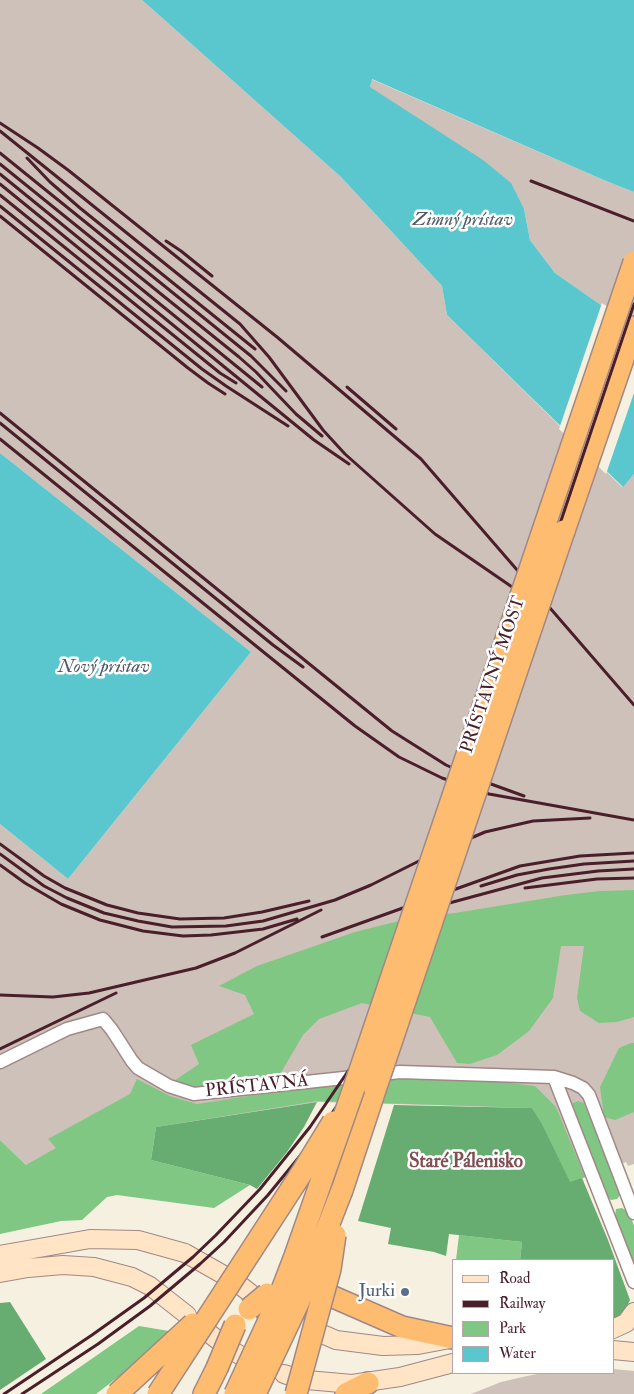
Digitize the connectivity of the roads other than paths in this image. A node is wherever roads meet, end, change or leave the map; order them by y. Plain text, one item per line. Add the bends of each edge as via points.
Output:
1 (634, 262) edge
2 (634, 327) edge
3 (0, 1062) edge
4 (554, 1077) junction
5 (354, 1088) junction
6 (342, 1190) junction
7 (634, 1213) edge
8 (0, 1255) edge
9 (0, 1273) edge
10 (222, 1274) dead end
11 (634, 1282) edge
12 (241, 1286) dead end
13 (331, 1296) dead end
14 (220, 1297) junction
15 (254, 1308) joint
16 (634, 1312) edge
17 (187, 1315) dead end
18 (614, 1329) edge
19 (614, 1329) edge
20 (634, 1332) edge
21 (320, 1334) dead end
22 (452, 1339) edge
23 (452, 1339) edge
24 (614, 1350) edge
25 (634, 1352) edge
26 (452, 1363) edge
27 (294, 1381) edge
28 (368, 1382) junction
29 (117, 1394) edge
30 (158, 1394) edge
31 (204, 1394) edge
32 (234, 1394) edge
33 (255, 1394) edge
34 (346, 1394) edge

1 - 5 highway, PRÍSTAVNÝ MOST, bridge
2 - 6 highway, PRÍSTAVNÝ MOST, bridge
3 - 4 street, PRÍSTAVNÁ via 67,1030 102,1019 138,1068 169,1086 194,1094 400,1072
4 - 7 street, PRÍSTAVNÁ via 583,1088 589,1095
4 - 11 street
5 - 14 highway, bridge
5 - 32 highway, bridge via 277,1302
6 - 27 highway, bridge via 330,1269
6 - 33 highway, bridge via 299,1301
8 - 10 main road via 90,1239 138,1240 185,1253
9 - 17 main road via 63,1265 94,1267 150,1286
12 - 15 main road
13 - 22 highway via 402,1327
14 - 29 highway, bridge
14 - 30 highway, bridge
15 - 31 highway, bridge
16 - 18 main road via 626,1323
19 - 20 main road
21 - 23 main road via 336,1340 383,1346
24 - 25 main road
26 - 28 main road
27 - 28 main road
28 - 34 highway

